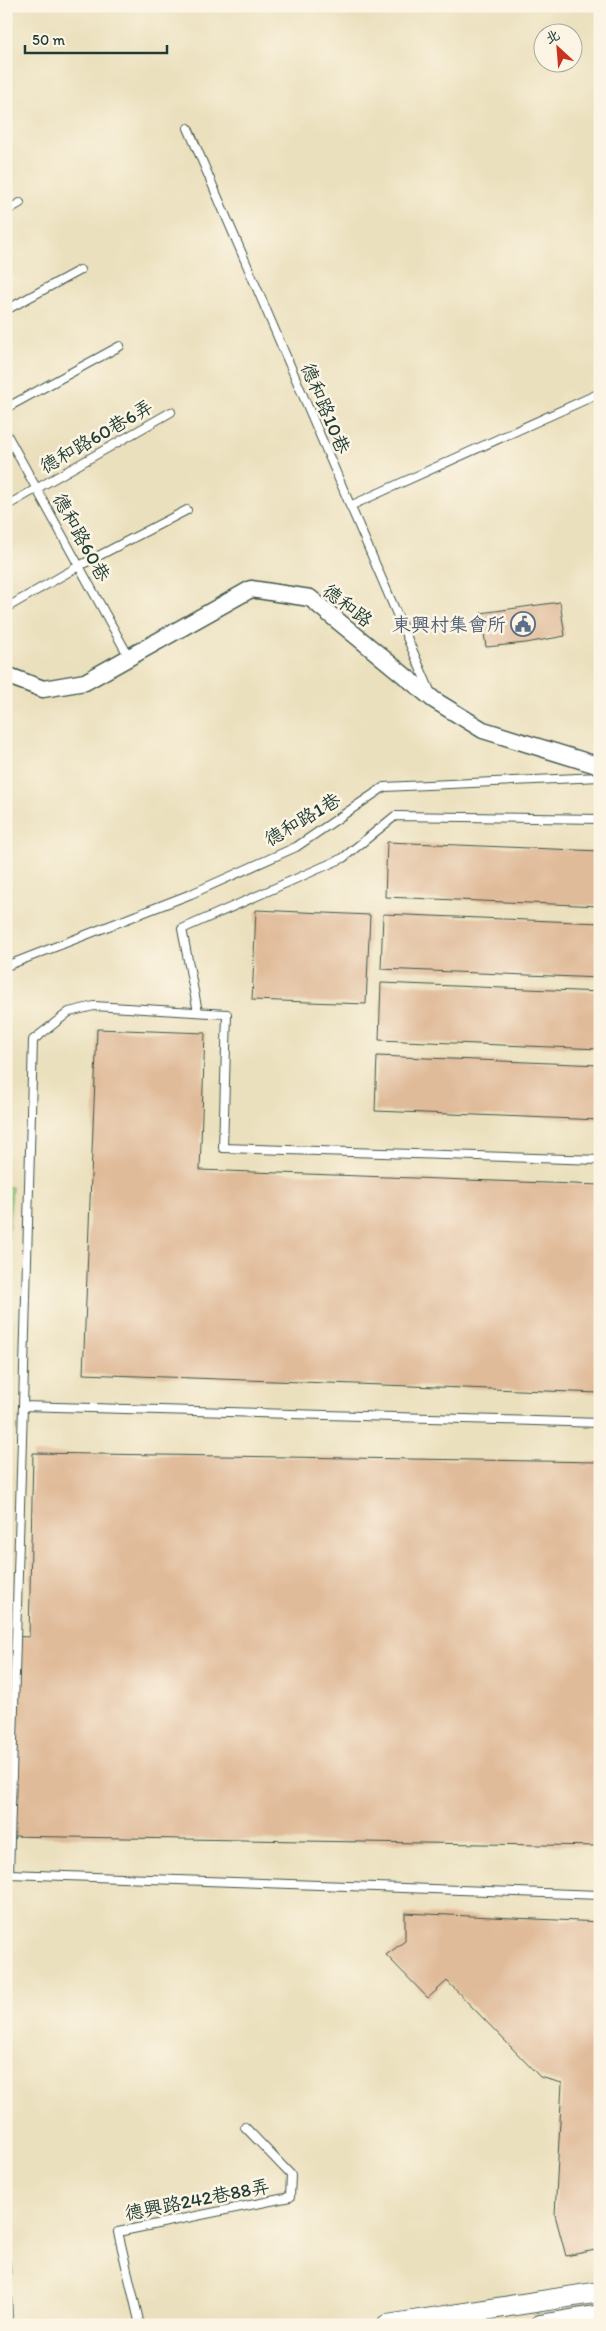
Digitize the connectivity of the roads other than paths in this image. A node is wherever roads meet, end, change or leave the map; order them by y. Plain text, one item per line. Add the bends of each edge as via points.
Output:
1 (188, 128) dead end
2 (20, 203) dead end
3 (6, 211) edge
4 (80, 270) dead end
5 (6, 310) edge
6 (120, 346) dead end
7 (600, 393) edge
8 (6, 408) edge
9 (171, 412) dead end
10 (6, 433) edge
11 (37, 489) junction
12 (6, 506) edge
13 (350, 506) junction
14 (187, 510) dead end
15 (79, 566) junction
16 (6, 608) edge
17 (129, 657) junction
18 (6, 675) edge
19 (434, 700) junction
20 (600, 766) edge
21 (600, 777) edge
22 (600, 819) edge
23 (6, 966) edge
24 (198, 1012) junction
25 (600, 1160) edge
26 (23, 1406) junction
27 (600, 1423) edge
28 (8, 1875) edge
29 (600, 1895) edge
30 (245, 2127) dead end
31 (6, 2263) edge
32 (600, 2292) edge
33 (600, 2315) edge
34 (8, 2325) edge
35 (140, 2325) edge
36 (387, 2325) edge
37 (540, 2325) edge

1 - 13 lane, 德和路10巷
2 - 3 lane
4 - 5 lane
6 - 8 lane
7 - 13 lane
9 - 11 lane, 德和路60巷6弄
10 - 11 lane, 德和路60巷
11 - 12 lane, 德和路60巷6弄
11 - 15 lane, 德和路60巷
13 - 19 lane, 德和路10巷
14 - 15 lane
15 - 16 lane
15 - 17 lane, 德和路60巷
17 - 18 street, 德和路 via 84,682 43,689
17 - 19 street, 德和路 via 251,589 310,598
19 - 20 street, 德和路 via 483,730
21 - 23 lane, 德和路1巷 via 384,787 296,846 191,894
22 - 24 lane via 395,816 343,858 182,929
24 - 25 lane via 227,1014 223,1148
24 - 26 lane via 94,1006 69,1012 32,1040
26 - 27 lane
26 - 28 lane
28 - 29 lane
30 - 35 lane, 德興路242巷88弄 via 291,2175 290,2197 118,2232
31 - 34 lane
32 - 36 street
33 - 37 street

